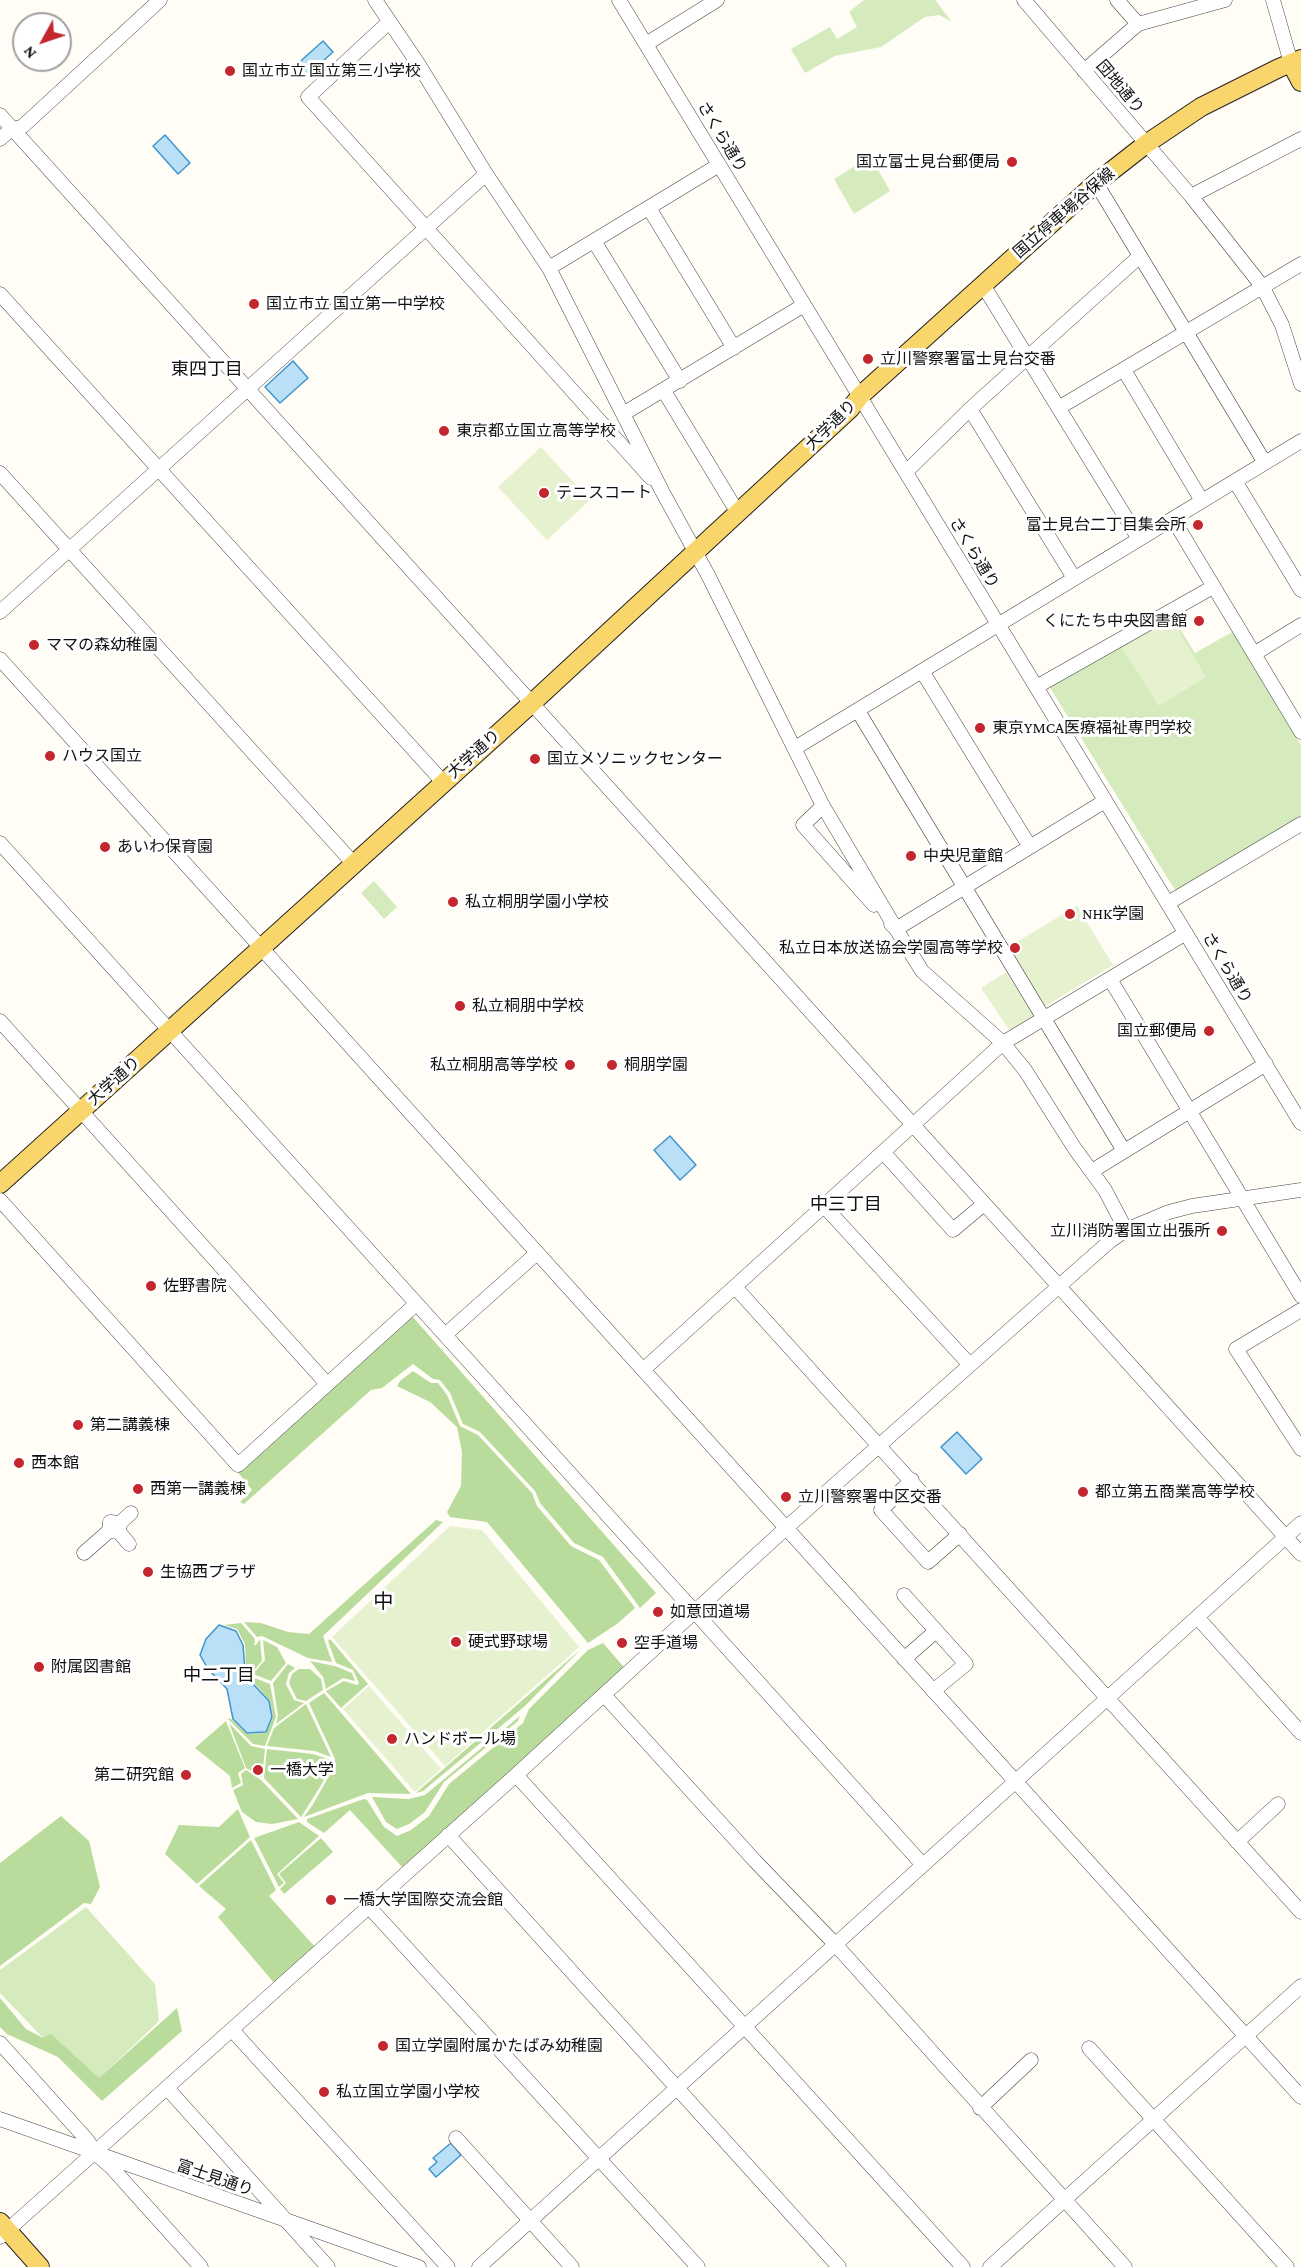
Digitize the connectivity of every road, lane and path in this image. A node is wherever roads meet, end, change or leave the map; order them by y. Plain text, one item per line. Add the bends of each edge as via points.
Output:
1 (160, 0) edge
2 (375, 0) edge
3 (619, 0) edge
4 (717, 0) edge
5 (1024, 0) edge
6 (1118, 0) edge
7 (1225, 0) edge
8 (1273, 0) edge
9 (1194, 4) edge
10 (389, 22) junction
11 (1138, 24) junction
12 (646, 44) junction
13 (1296, 61) edge
14 (1084, 71) junction
15 (1301, 82) edge
16 (0, 115) edge
17 (15, 130) junction
18 (0, 139) edge
19 (1301, 140) edge
20 (1146, 144) junction
21 (719, 165) junction
22 (486, 174) junction
23 (1095, 183) junction
24 (1191, 196) junction
25 (649, 208) junction
26 (425, 229) junction
27 (594, 241) junction
28 (1140, 256) junction
29 (1301, 264) edge
30 (549, 268) junction
31 (983, 285) junction
32 (1262, 286) junction
33 (0, 294) edge
34 (804, 305) junction
35 (1185, 332) junction
36 (734, 348) junction
37 (1028, 356) junction
38 (1124, 370) junction
39 (680, 381) junction
40 (1301, 384) edge
41 (248, 389) junction
42 (664, 391) junction
43 (860, 396) junction
44 (1060, 407) junction
45 (970, 409) junction
46 (623, 414) junction
47 (1301, 441) edge
48 (1265, 463) junction
49 (159, 470) junction
50 (0, 472) edge
51 (906, 472) junction
52 (1236, 481) junction
53 (662, 491) junction
54 (1202, 501) junction
55 (736, 509) junction
56 (1173, 519) junction
57 (1139, 539) junction
58 (693, 548) junction
59 (70, 550) junction
60 (1074, 579) junction
61 (1213, 587) junction
62 (1301, 590) edge
63 (0, 612) edge
64 (998, 624) junction
65 (1301, 625) edge
66 (1254, 654) junction
67 (0, 659) edge
68 (922, 671) junction
69 (1036, 687) junction
70 (529, 699) junction
71 (858, 711) junction
72 (1301, 732) edge
73 (795, 748) junction
74 (439, 778) junction
75 (1106, 801) junction
76 (823, 806) junction
77 (1301, 824) edge
78 (0, 843) edge
79 (1030, 847) junction
80 (350, 860) junction
81 (964, 887) junction
82 (1168, 903) junction
83 (896, 929) junction
84 (1186, 933) junction
85 (258, 943) junction
86 (1110, 979) junction
87 (1044, 1019) junction
88 (0, 1022) edge
89 (166, 1026) junction
90 (1004, 1043) junction
91 (1266, 1064) junction
92 (78, 1106) junction
93 (1190, 1110) junction
94 (1301, 1122) edge
95 (914, 1126) junction
96 (1124, 1151) junction
97 (884, 1153) junction
98 (0, 1170) edge
99 (1092, 1171) junction
100 (0, 1184) edge
101 (1301, 1190) edge
102 (1243, 1199) junction
103 (0, 1200) edge
104 (984, 1204) junction
105 (824, 1206) junction
106 (1126, 1230) junction
107 (537, 1253) junction
108 (1058, 1286) junction
109 (735, 1287) junction
110 (1301, 1296) edge
111 (416, 1304) junction
112 (1301, 1310) edge
113 (445, 1335) junction
114 (970, 1365) junction
115 (643, 1370) junction
116 (327, 1384) junction
117 (880, 1445) junction
118 (1301, 1449) edge
119 (912, 1480) junction
120 (101, 1510) dead end
121 (131, 1513) dead end
122 (1301, 1523) edge
123 (114, 1527) junction
124 (786, 1528) junction
125 (960, 1534) junction
126 (1286, 1537) junction
127 (129, 1544) dead end
128 (84, 1553) dead end
129 (1301, 1554) edge
130 (904, 1595) dead end
131 (694, 1611) junction
132 (1197, 1617) junction
133 (936, 1631) junction
134 (904, 1659) junction
135 (933, 1691) junction
136 (604, 1695) junction
137 (1107, 1699) junction
138 (1301, 1732) edge
139 (516, 1775) junction
140 (1016, 1781) junction
141 (1278, 1804) dead end
142 (448, 1835) junction
143 (1237, 1842) junction
144 (923, 1865) junction
145 (369, 1907) junction
146 (1301, 1912) edge
147 (835, 1944) junction
148 (1301, 1986) edge
149 (745, 2025) junction
150 (232, 2030) junction
151 (1246, 2036) junction
152 (0, 2043) edge
153 (1089, 2048) dead end
154 (1031, 2060) dead end
155 (677, 2087) junction
156 (167, 2088) junction
157 (1301, 2097) edge
158 (980, 2108) junction
159 (0, 2119) edge
160 (1154, 2119) junction
161 (456, 2138) dead end
162 (95, 2153) junction
163 (599, 2158) junction
164 (1064, 2200) junction
165 (286, 2220) junction
166 (530, 2221) junction
167 (2, 2230) edge
168 (40, 2267) edge
169 (201, 2267) edge
170 (327, 2267) edge
171 (419, 2267) edge
172 (448, 2267) edge
173 (479, 2267) edge
174 (572, 2267) edge
175 (698, 2267) edge
176 (839, 2267) edge
177 (963, 2267) edge
178 (990, 2267) edge
179 (1125, 2267) edge
180 (1287, 2267) edge

1 - 17 street
2 - 10 street
3 - 12 street, さくら通り
4 - 12 street
5 - 14 street, 団地通り
6 - 11 street
7 - 9 street
8 - 13 street
9 - 11 street
10 - 22 street
10 - 26 street via 308,97
11 - 14 street
12 - 21 street, さくら通り
13 - 15 main road
13 - 20 main road, 国立停車場谷保線 via 1201,108
14 - 20 street, 団地通り
16 - 17 street
17 - 18 street
17 - 41 street
19 - 24 street
20 - 23 main road, 国立停車場谷保線
20 - 24 street, 団地通り
21 - 25 street
21 - 34 street, さくら通り
22 - 26 street
22 - 30 street
23 - 28 street
23 - 31 main road, 国立停車場谷保線
24 - 32 street, 団地通り
25 - 27 street
25 - 36 street
26 - 41 street
26 - 53 street
27 - 30 street
27 - 39 street
28 - 35 street
28 - 37 street
29 - 32 street
30 - 46 street
31 - 37 street
31 - 43 main road, 国立停車場谷保線
32 - 35 street
32 - 40 street, 団地通り via 1282,325
33 - 49 street
34 - 36 street
34 - 43 street, さくら通り
35 - 38 street
35 - 48 street
36 - 39 street
37 - 44 street
37 - 45 street
38 - 44 street
38 - 54 street
39 - 42 street
41 - 49 street
41 - 70 street
42 - 46 street
42 - 55 street
43 - 51 street, さくら通り
43 - 55 main road, 大学通り
44 - 57 street
45 - 51 street
45 - 60 street
46 - 53 street
47 - 48 street
48 - 52 street
49 - 59 street
49 - 74 street
50 - 59 street
51 - 64 street, さくら通り
52 - 54 street
52 - 62 street
53 - 58 street
54 - 56 street
55 - 58 main road, 大学通り
56 - 57 street
56 - 61 street
57 - 60 street
58 - 70 main road, 大学通り
58 - 73 street
59 - 63 street
59 - 80 street
60 - 64 street
61 - 66 street
61 - 69 street
64 - 68 street
64 - 69 street, さくら通り
65 - 66 street
66 - 72 street
67 - 85 street
68 - 71 street
68 - 79 street
69 - 75 street, さくら通り
70 - 74 main road, 大学通り
70 - 95 street
71 - 73 street
71 - 81 street
73 - 76 street
74 - 80 main road, 大学通り
75 - 79 street
75 - 82 street, さくら通り
76 - 83 street
76 - 83 street via 803,825
77 - 82 street
78 - 89 street
79 - 81 street
80 - 85 main road, 大学通り
81 - 83 street
81 - 87 street
82 - 84 street, さくら通り
83 - 90 street via 922,971
84 - 86 street
84 - 91 street, さくら通り
85 - 89 main road, 大学通り
85 - 107 street
86 - 87 street
86 - 93 street
87 - 90 street
87 - 96 street
88 - 92 street
89 - 92 main road, 大学通り
89 - 111 street
90 - 95 street
90 - 99 street
91 - 93 street
91 - 94 street, さくら通り
92 - 98 main road, 大学通り
92 - 100 main road, 大学通り
92 - 116 street
93 - 96 street
93 - 102 street
95 - 97 street
95 - 104 street
96 - 99 street
97 - 104 street via 953,1230
97 - 105 street
99 - 106 street
101 - 102 street
102 - 106 street via 1169,1212
102 - 110 street
103 - 116 street via 238,1465
104 - 108 street
105 - 109 street
105 - 114 street
106 - 108 street
107 - 113 street
107 - 115 street
108 - 114 street
108 - 126 street
109 - 115 street
109 - 117 street
111 - 113 street
111 - 116 street
112 - 118 street via 1236,1349
113 - 131 street
114 - 117 street
115 - 124 street
117 - 119 street
117 - 124 street
119 - 125 street
119 - 125 street via 881,1510 912,1545 928,1562
120 - 123 street
121 - 123 street
122 - 126 street
123 - 127 street
123 - 128 street
124 - 131 street
124 - 134 street
125 - 137 street
126 - 129 street
126 - 132 street
130 - 133 street
131 - 136 street
131 - 144 street
132 - 137 street
132 - 138 street
133 - 134 street
133 - 135 street via 966,1664
134 - 135 street
135 - 140 street
136 - 139 street
136 - 147 street
137 - 140 street
137 - 143 street
139 - 142 street
139 - 149 street
140 - 144 street
140 - 151 street
141 - 143 street
142 - 145 street
142 - 155 street
143 - 146 street
144 - 147 street
145 - 150 street
145 - 163 street
147 - 149 street
147 - 158 street
148 - 151 street
149 - 155 street
149 - 177 street
150 - 156 street
150 - 172 street
151 - 157 street
151 - 160 street
152 - 162 street via 88,2140
153 - 160 street
154 - 158 street
155 - 163 street
155 - 176 street
156 - 162 street
156 - 165 street
158 - 164 street
159 - 162 street, 富士見通り
160 - 164 street
160 - 180 street
161 - 166 street
162 - 165 street, 富士見通り
162 - 167 street
162 - 169 street
163 - 166 street
163 - 175 street
164 - 178 street
164 - 179 street
165 - 170 street
165 - 171 street, 富士見通り
166 - 173 street
166 - 174 street
167 - 168 main road

